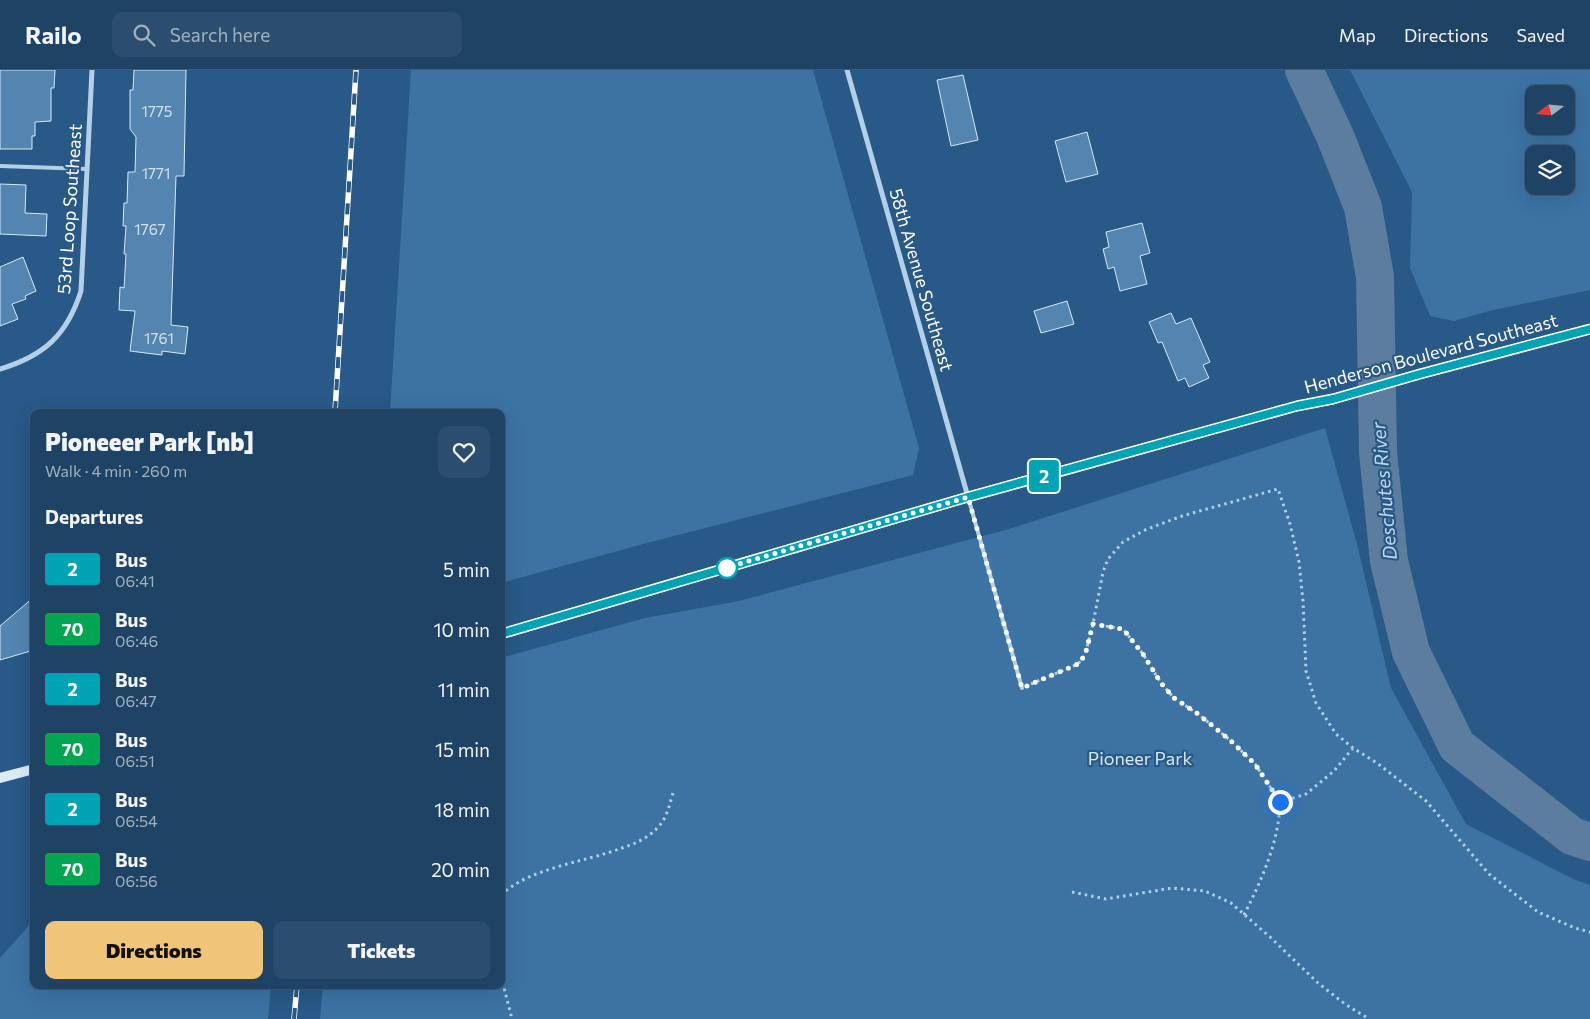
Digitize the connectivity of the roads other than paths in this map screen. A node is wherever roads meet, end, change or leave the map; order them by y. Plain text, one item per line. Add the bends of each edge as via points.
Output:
1 (92, 70) edge
2 (847, 70) edge
3 (0, 166) edge
4 (87, 169) junction
5 (1590, 329) edge
6 (0, 369) edge
7 (968, 497) junction
8 (505, 633) edge
9 (1022, 688) road end
10 (30, 770) edge
11 (0, 778) edge

1 - 4 street, 53rd Loop Southeast
2 - 7 street, 58th Avenue Southeast
3 - 4 lane
4 - 6 street, 53rd Loop Southeast via 81,291 75,310 65,328 34,356
5 - 7 street, Henderson Boulevard Southeast
7 - 8 street, Henderson Boulevard Southeast
7 - 9 lane
10 - 11 street

